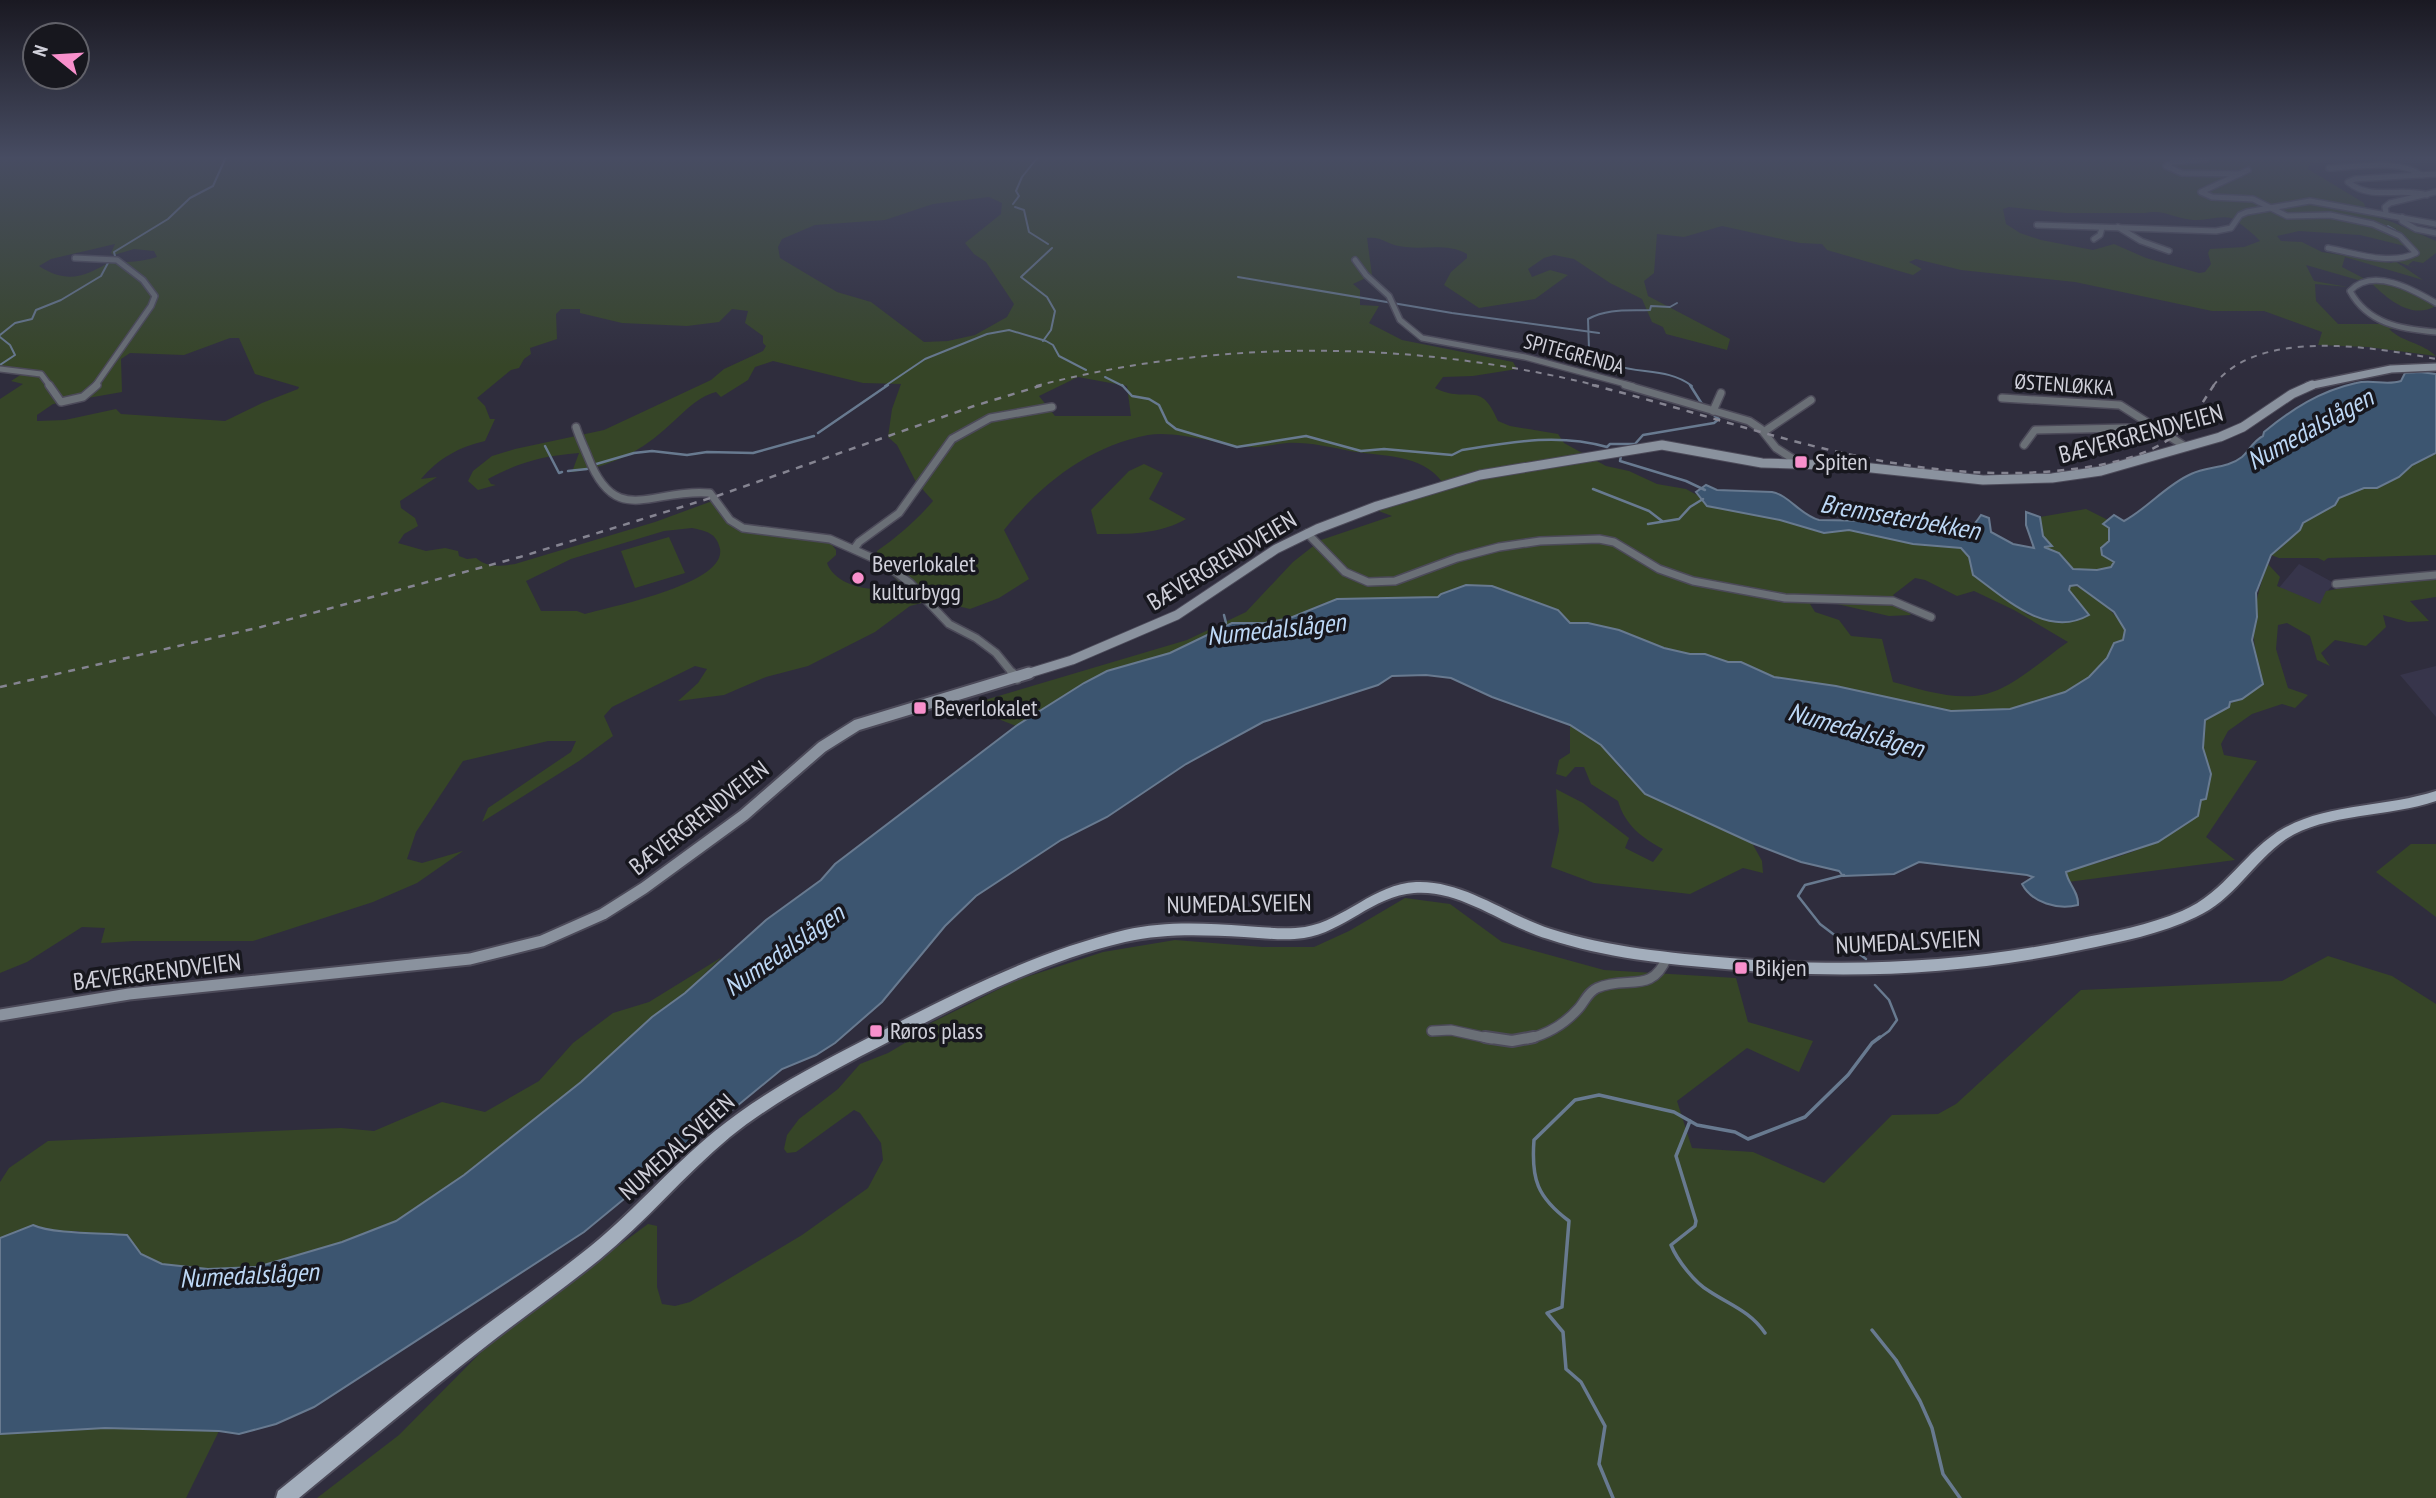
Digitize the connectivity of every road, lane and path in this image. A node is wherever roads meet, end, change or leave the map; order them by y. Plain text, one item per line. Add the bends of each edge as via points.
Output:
1 (2078, 227) edge
2 (2118, 227) junction
3 (2157, 227) edge
4 (2232, 227) edge
5 (2379, 227) edge
6 (2412, 227) edge
7 (2102, 228) junction
8 (2165, 229) junction
9 (2436, 233) edge
10 (2094, 239) dead end
11 (2328, 248) dead end
12 (2169, 251) dead end
13 (75, 258) dead end
14 (1355, 260) dead end
15 (2436, 303) edge
16 (2436, 332) edge
17 (2436, 367) edge
18 (0, 369) edge
19 (1721, 393) dead end
20 (2002, 398) dead end
21 (1811, 400) dead end
22 (1052, 407) dead end
23 (1713, 411) junction
24 (576, 427) dead end
25 (1765, 431) junction
26 (2159, 431) junction
27 (2024, 445) dead end
28 (2186, 447) junction
29 (1801, 464) junction
30 (1307, 533) junction
31 (854, 549) junction
32 (2436, 575) edge
33 (2336, 584) dead end
34 (1931, 617) dead end
35 (1017, 679) junction
36 (2436, 796) edge
37 (1667, 957) junction
38 (0, 1015) edge
39 (1432, 1031) dead end
40 (285, 1498) edge

1 - 7 street
2 - 7 street
2 - 8 street
2 - 12 street
3 - 8 street
4 - 8 street
5 - 11 street via 2416,251 2408,258
6 - 9 street
7 - 10 street via 2101,236
13 - 18 street via 117,260 147,281 154,302 95,387 83,397 61,402 41,374
14 - 23 street, SPITEGRENDA via 1389,296 1400,320 1422,338 1513,354
15 - 16 street via 2416,290 2385,282 2359,283 2350,291 2361,308 2377,320
17 - 28 main road, BÆVERGRENDVEIEN via 2391,369 2315,383 2239,430
19 - 23 street
20 - 26 street, ØSTENLØKKA via 2116,404
21 - 25 street
22 - 31 street via 990,418 952,439 899,513
23 - 25 street, SPITEGRENDA via 1754,423
24 - 31 street via 590,469 617,499 710,493 730,520 743,528 821,536
25 - 29 street, SPITEGRENDA via 1773,445
26 - 27 street, ØSTENLØKKA via 2035,430
26 - 28 street, ØSTENLØKKA
28 - 29 main road, BÆVERGRENDVEIEN via 2101,471 2021,480
29 - 30 main road, BÆVERGRENDVEIEN via 1752,462 1677,446 1647,446 1480,475
30 - 34 street via 1345,572 1368,582 1395,581 1499,547 1599,539 1693,581 1785,598 1893,601
30 - 35 main road, BÆVERGRENDVEIEN via 1169,619
31 - 35 street via 895,571 939,615 996,653
32 - 33 street
35 - 38 main road, BÆVERGRENDVEIEN via 885,714 848,729 744,815 644,888 603,914 542,941 470,959 129,994
36 - 37 main road, NUMEDALSVEIEN via 2300,827 2268,847 2224,894 2193,913 2144,930 2055,950 1955,967 1877,972
37 - 39 street via 1656,977 1592,990 1560,1027 1538,1035 1513,1041
37 - 40 main road, NUMEDALSVEIEN via 1563,938 1441,890 1417,887 1387,894 1314,931 1153,930 1027,967 873,1043 750,1113 706,1147 596,1252

